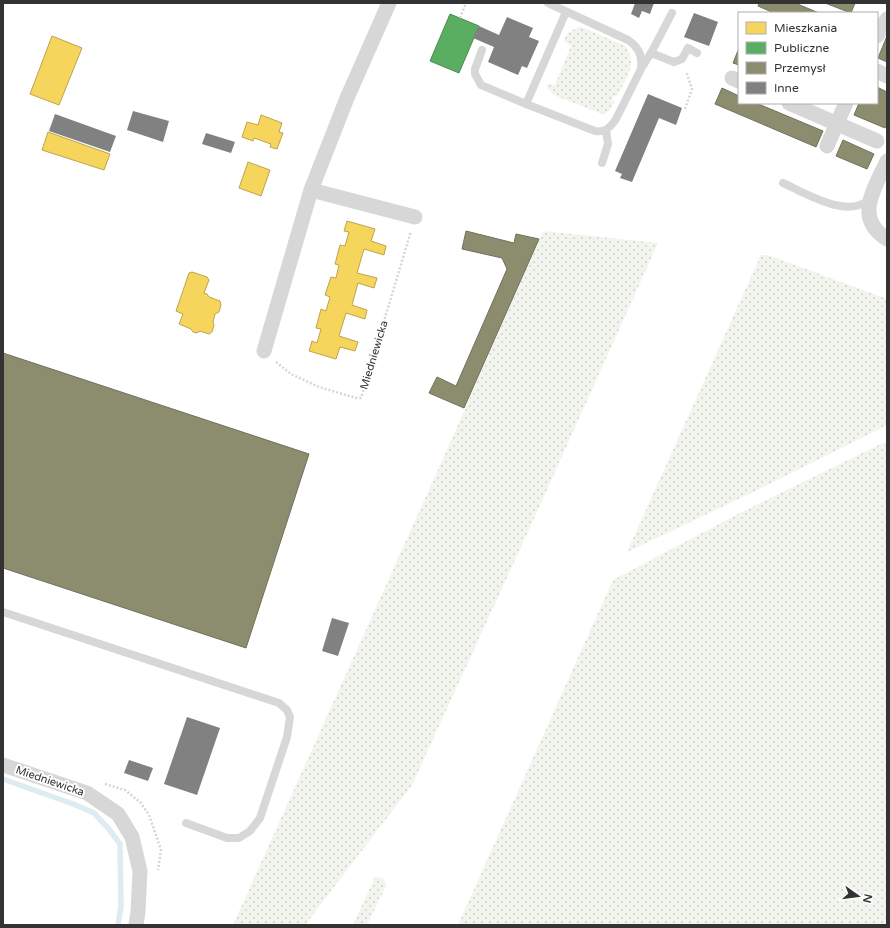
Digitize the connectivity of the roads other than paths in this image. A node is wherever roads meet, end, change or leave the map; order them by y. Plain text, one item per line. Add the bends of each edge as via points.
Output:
1 (389, 3) edge
2 (548, 3) edge
3 (566, 12) junction
4 (672, 13) dead end
5 (887, 19) edge
6 (878, 34) edge
7 (482, 50) dead end
8 (697, 52) dead end
9 (651, 53) junction
10 (641, 69) junction
11 (878, 72) edge
12 (887, 76) edge
13 (526, 104) junction
14 (791, 104) edge
15 (846, 104) edge
16 (837, 124) junction
17 (606, 130) junction
18 (877, 141) dead end
19 (827, 146) dead end
20 (887, 161) edge
21 (602, 163) dead end
22 (783, 183) dead end
23 (311, 190) junction
24 (870, 198) junction
25 (415, 217) road end
26 (887, 239) edge
27 (264, 351) road end
28 (3, 612) edge
29 (3, 765) edge
30 (186, 823) dead end
31 (136, 925) edge

1 - 23 street via 347,98
2 - 3 lane
3 - 10 lane via 632,42 640,51
3 - 13 lane
4 - 9 lane
5 - 6 street
7 - 13 lane via 475,69 481,85
8 - 9 lane via 688,48 682,59 676,62
9 - 10 lane
10 - 17 lane via 616,119
11 - 12 street
13 - 17 lane via 595,131
14 - 16 street
15 - 16 street
16 - 18 street
16 - 19 street
17 - 21 lane via 608,144
20 - 24 street
22 - 24 lane via 845,208 860,206
23 - 25 street
23 - 27 street
24 - 26 street via 868,212 873,227
28 - 30 lane via 279,703 287,710 290,716 286,737 260,818 250,831 239,838 227,838
29 - 31 street, Miedniewicka via 87,793 118,814 132,837 140,871

